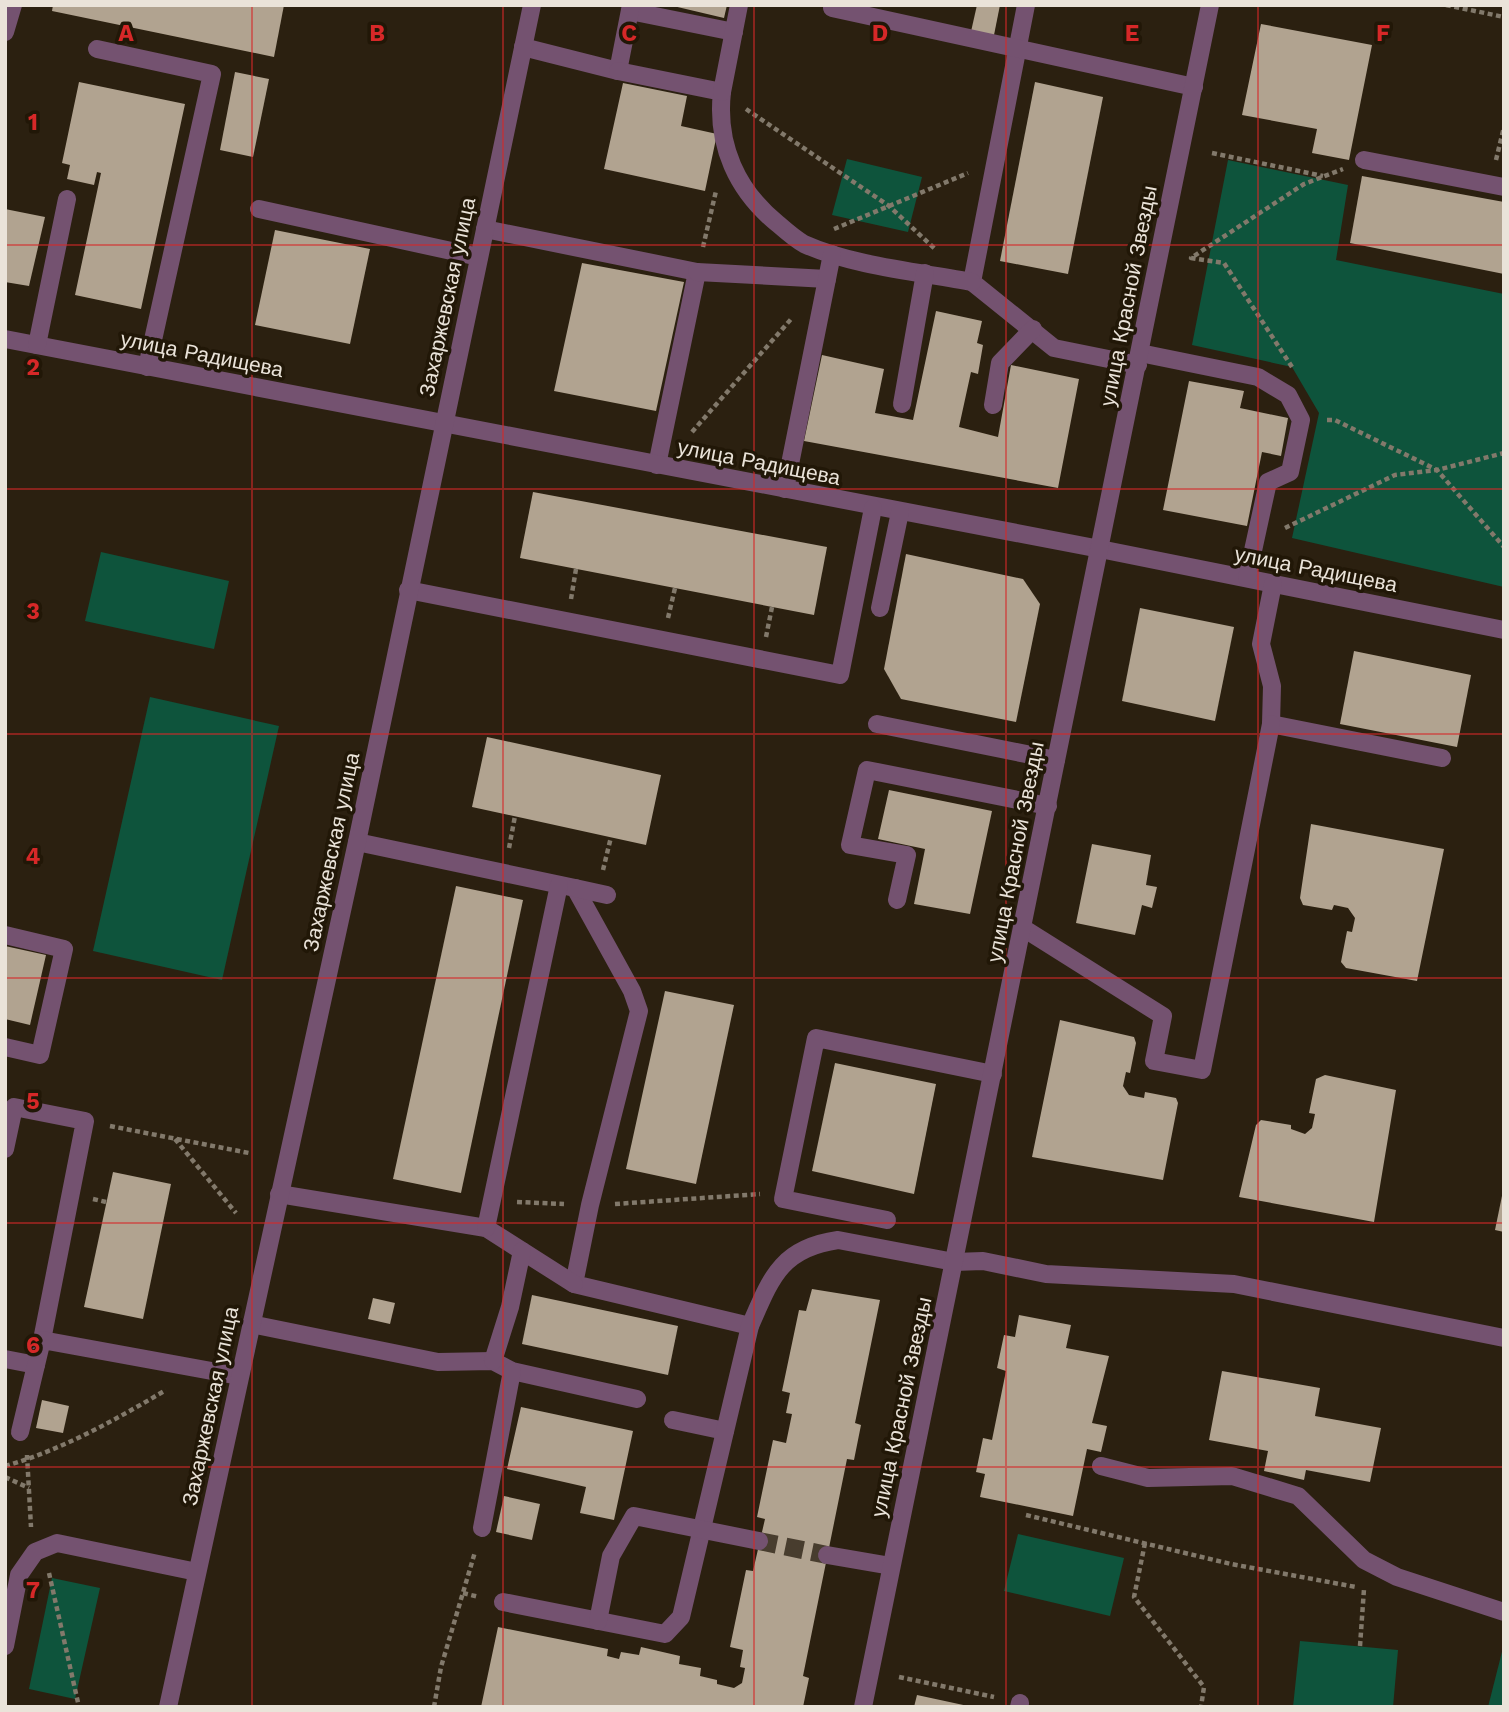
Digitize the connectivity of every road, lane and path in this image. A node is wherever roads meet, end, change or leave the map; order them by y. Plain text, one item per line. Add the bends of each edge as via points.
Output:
1 (13, 5) edge
2 (532, 5) edge
3 (739, 5) edge
4 (1026, 5) edge
5 (1210, 5) edge
6 (1446, 5) edge
7 (630, 8) edge
8 (832, 8) dead end
9 (1504, 17) edge
10 (5, 32) edge
11 (734, 32) junction
12 (523, 47) junction
13 (97, 49) dead end
14 (1018, 50) junction
15 (618, 71) junction
16 (1194, 87) junction
17 (722, 92) junction
18 (1504, 127) edge
19 (726, 149) junction
20 (1212, 153) dead end
21 (1364, 160) joint
22 (995, 162) junction
23 (1324, 176) junction
24 (1497, 186) edge
25 (66, 199) dead end
26 (889, 206) junction
27 (259, 209) dead end
28 (485, 229) junction
29 (801, 243) junction
30 (832, 254) junction
31 (479, 257) junction
32 (697, 272) junction
33 (925, 273) junction
34 (827, 279) junction
35 (972, 282) junction
36 (1033, 329) junction
37 (5, 339) edge
38 (37, 345) junction
39 (1139, 359) junction
40 (147, 367) junction
41 (1288, 395) junction
42 (902, 404) dead end
43 (993, 405) dead end
44 (1301, 420) junction
45 (443, 422) junction
46 (689, 436) dead end
47 (1504, 453) edge
48 (657, 465) junction
49 (1437, 470) junction
50 (785, 489) junction
51 (873, 508) junction
52 (900, 512) junction
53 (1254, 545) junction
54 (1504, 547) edge
55 (1100, 549) junction
56 (1247, 578) junction
57 (1273, 584) junction
58 (408, 590) junction
59 (880, 608) dead end
60 (1504, 630) edge
61 (877, 724) dead end
62 (1271, 724) junction
63 (1442, 758) dead end
64 (1056, 760) junction
65 (1048, 806) junction
66 (515, 816) dead end
67 (357, 842) junction
68 (504, 873) junction
69 (567, 886) junction
70 (607, 895) dead end
71 (897, 900) dead end
72 (1023, 928) junction
73 (5, 935) edge
74 (5, 1047) edge
75 (993, 1074) junction
76 (85, 1121) junction
77 (175, 1138) junction
78 (5, 1149) edge
79 (249, 1153) dead end
80 (279, 1194) junction
81 (783, 1199) junction
82 (506, 1202) dead end
83 (590, 1205) junction
84 (236, 1213) dead end
85 (887, 1220) dead end
86 (486, 1228) junction
87 (522, 1251) junction
88 (954, 1262) junction
89 (574, 1284) junction
90 (251, 1324) junction
91 (750, 1326) junction
92 (1504, 1339) edge
93 (42, 1340) junction
94 (5, 1359) edge
95 (493, 1361) junction
96 (36, 1365) junction
97 (203, 1368) junction
98 (512, 1371) junction
99 (239, 1376) junction
100 (637, 1399) dead end
101 (673, 1420) dead end
102 (20, 1432) dead end
103 (725, 1432) junction
104 (5, 1466) edge
105 (1101, 1466) dead end
106 (5, 1477) edge
107 (29, 1488) dead end
108 (1026, 1515) dead end
109 (482, 1528) joint
110 (702, 1530) junction
111 (760, 1541) tunnel mouth
112 (1145, 1543) junction
113 (827, 1555) tunnel mouth
114 (891, 1566) junction
115 (197, 1572) junction
116 (1397, 1577) junction
117 (1364, 1589) junction
118 (503, 1602) dead end
119 (1504, 1612) edge
120 (598, 1621) junction
121 (5, 1646) edge
122 (1360, 1646) dead end
123 (900, 1678) dead end
124 (75, 1699) dead end
125 (1020, 1705) edge
126 (79, 1707) edge
127 (168, 1707) edge
128 (434, 1707) edge
129 (863, 1707) edge
130 (1201, 1707) edge

1 - 10 street
2 - 12 street, Захаржевская улица
3 - 11 street
4 - 14 street
5 - 16 street, улица Красной Звезды
6 - 9 path
7 - 11 street
7 - 15 street
8 - 14 street
11 - 17 street
12 - 15 street
12 - 28 street, Захаржевская улица
13 - 40 street via 212,74
14 - 16 street
14 - 22 street
15 - 17 street
16 - 39 street, улица Красной Звезды
17 - 19 street via 719,119
17 - 26 path
18 - 24 path
19 - 29 street via 736,177 768,216
19 - 32 path
20 - 23 path
21 - 23 path
21 - 24 street
22 - 26 path
22 - 35 street
23 - 41 path via 1304,184 1191,258 1224,263 1293,367
25 - 38 street
26 - 29 path
26 - 35 path
27 - 31 street
28 - 31 street, Захаржевская улица
28 - 32 street
29 - 30 street
30 - 33 street
30 - 34 street
31 - 45 street, Захаржевская улица
32 - 34 street
32 - 48 street
33 - 35 street
33 - 42 street
34 - 46 path
34 - 50 street
35 - 36 street
36 - 39 street via 1054,348
36 - 43 street via 1000,363
37 - 38 street, улица Радищева
38 - 40 street, улица Радищева
39 - 41 street via 1258,377
39 - 55 street, улица Красной Звезды
40 - 45 street, улица Радищева
41 - 44 street
44 - 49 path via 1335,420
44 - 53 street via 1290,472 1268,482
45 - 48 street, улица Радищева
45 - 58 street, Захаржевская улица
47 - 49 path
48 - 50 street, улица Радищева
49 - 53 path via 1395,475
49 - 54 path
50 - 51 street, улица Радищева
51 - 52 street, улица Радищева
51 - 58 street via 840,675
52 - 55 street, улица Радищева
52 - 59 street
53 - 56 street
55 - 56 street, улица Радищева
55 - 64 street, улица Красной Звезды
56 - 57 street, улица Радищева
57 - 60 street, улица Радищева
57 - 62 street via 1261,644 1272,686
58 - 67 street, Захаржевская улица
61 - 64 street
62 - 63 street
62 - 72 street via 1202,1070 1154,1060 1163,1016
64 - 65 street, улица Красной Звезды
65 - 71 street via 867,769 850,845 906,855
65 - 72 street, улица Красной Звезды
66 - 68 path
67 - 68 street
67 - 80 street, Захаржевская улица
68 - 69 street
69 - 70 street
69 - 83 street via 632,991 639,1011
69 - 86 street
72 - 75 street, улица Красной Звезды
73 - 74 street via 64,949 40,1055
75 - 81 street via 816,1038
75 - 88 street, улица Красной Звезды
76 - 77 path
76 - 78 street via 14,1107
76 - 93 street
77 - 79 path
77 - 84 path
80 - 86 street
80 - 90 street, Захаржевская улица
81 - 83 path via 753,1193
81 - 85 street
82 - 83 path
83 - 89 street
86 - 87 street
87 - 89 street
87 - 95 street
88 - 91 street via 838,1240 819,1242 784,1262 769,1281
88 - 92 street via 983,1261 1046,1274 1234,1283
88 - 114 street, улица Красной Звезды
89 - 91 street
90 - 95 street via 438,1362
90 - 99 street, Захаржевская улица
91 - 103 street
93 - 96 street
93 - 97 street
94 - 96 street
95 - 98 street
96 - 102 street
97 - 99 street
97 - 104 path via 94,1430
98 - 100 street
98 - 109 street
99 - 115 street, Захаржевская улица
101 - 103 street
103 - 110 street
105 - 116 street via 1148,1478 1231,1476 1298,1496 1364,1560
106 - 107 path
108 - 112 path
109 - 128 path via 441,1667
110 - 111 street
110 - 120 street via 681,1617 665,1634
110 - 120 street via 634,1516 611,1556
112 - 117 path
112 - 130 path via 1134,1597 1204,1687
113 - 114 street
114 - 129 street, улица Красной Звезды
115 - 121 street via 57,1544 35,1552 19,1575
115 - 127 street, Захаржевская улица
116 - 117 path
116 - 119 street
117 - 122 path
118 - 120 street
123 - 125 path
124 - 126 path

